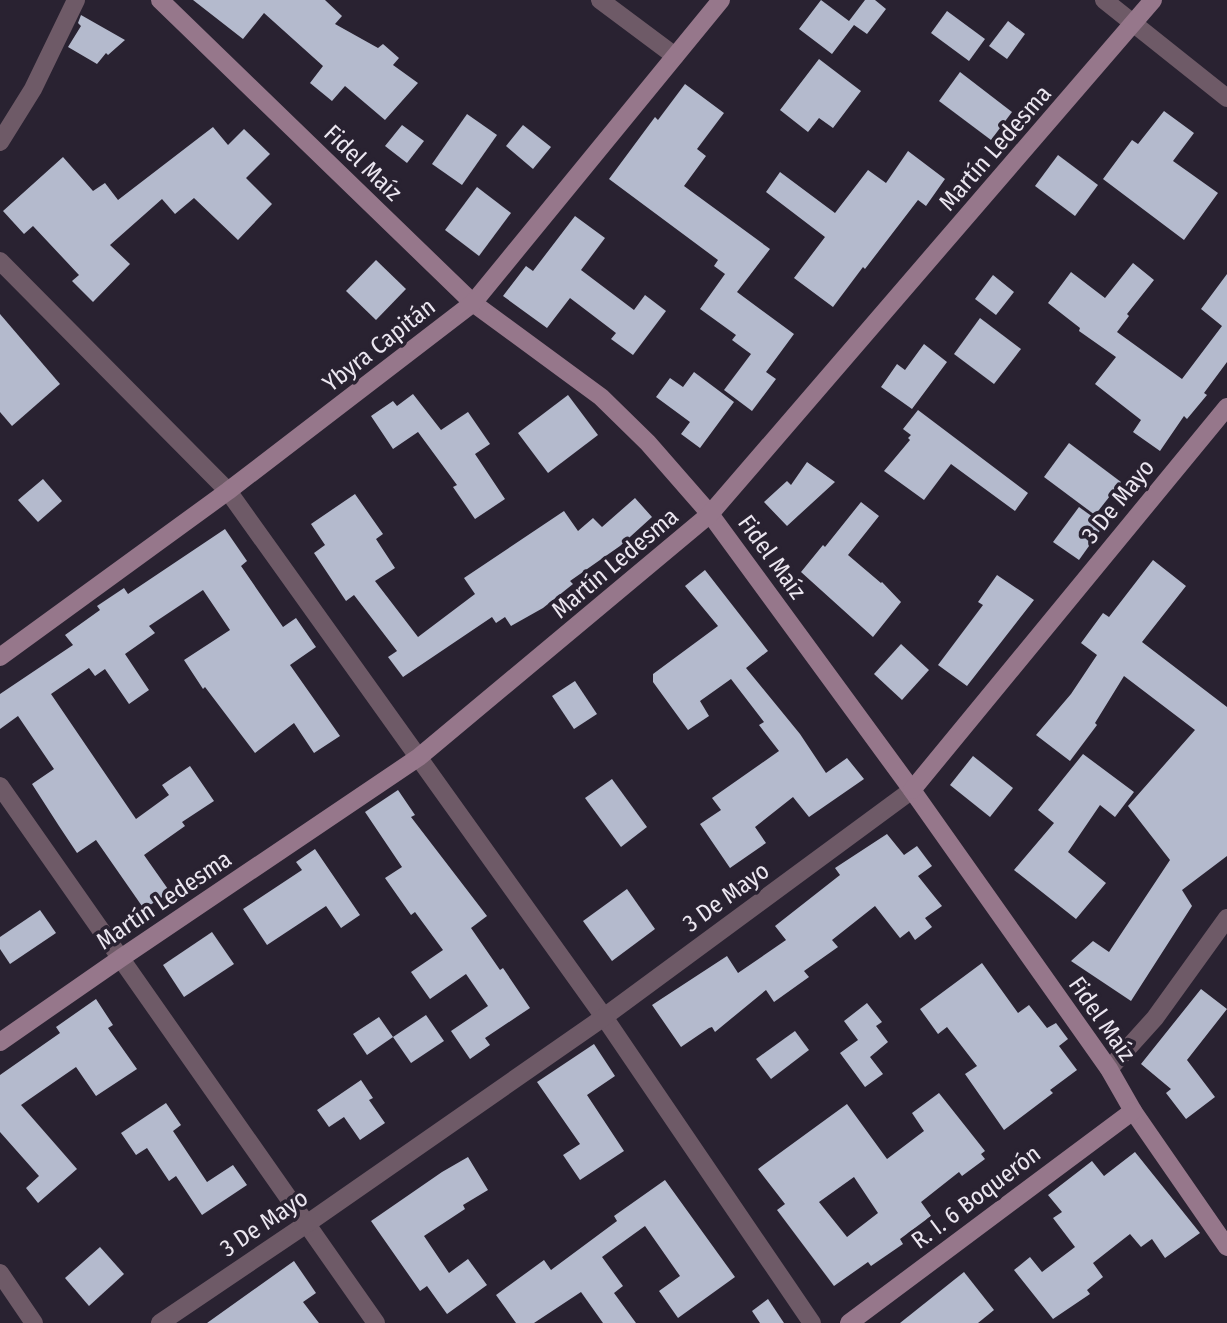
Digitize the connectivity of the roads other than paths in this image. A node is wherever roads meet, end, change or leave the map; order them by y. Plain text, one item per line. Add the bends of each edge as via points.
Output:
1 (76, 0) edge
2 (160, 0) edge
3 (600, 0) edge
4 (721, 0) edge
5 (1104, 0) edge
6 (1153, 0) edge
7 (1135, 24) junction
8 (675, 56) junction
9 (1227, 98) edge
10 (0, 142) edge
11 (0, 261) edge
12 (473, 303) junction
13 (1227, 407) edge
14 (228, 491) junction
15 (710, 514) junction
16 (0, 657) edge
17 (419, 757) junction
18 (0, 786) edge
19 (912, 790) junction
20 (1227, 918) edge
21 (121, 958) junction
22 (604, 1017) junction
23 (0, 1042) edge
24 (1108, 1069) junction
25 (1133, 1111) junction
26 (307, 1223) junction
27 (1227, 1247) edge
28 (0, 1273) edge
29 (34, 1323) edge
30 (160, 1323) edge
31 (376, 1323) edge
32 (812, 1323) edge
33 (849, 1323) edge

1 - 10 street via 33,89
2 - 12 street, Fidel Maíz
3 - 8 street
4 - 8 street, Ybyra Capitán
5 - 7 street
6 - 7 street, Martín Ledesma
7 - 9 street
7 - 15 street, Martín Ledesma
8 - 12 street, Ybyra Capitán
11 - 14 street
12 - 14 street, Ybyra Capitán
12 - 15 street, Fidel Maíz via 601,397
13 - 19 street, 3 De Mayo
14 - 16 street, Ybyra Capitán
14 - 17 street
15 - 17 street, Martín Ledesma
15 - 19 street, Fidel Maíz
17 - 21 street, Martín Ledesma
17 - 22 street
18 - 21 street
19 - 22 street, 3 De Mayo
19 - 24 street, Fidel Maíz
20 - 24 street via 1155,1018
21 - 23 street, Martín Ledesma
21 - 26 street
22 - 26 street, 3 De Mayo
22 - 32 street
24 - 25 street, Fidel Maíz
25 - 27 street, Fidel Maíz
25 - 33 street, R. I. 6 Boquerón
26 - 30 street, 3 De Mayo
26 - 31 street
28 - 29 street

